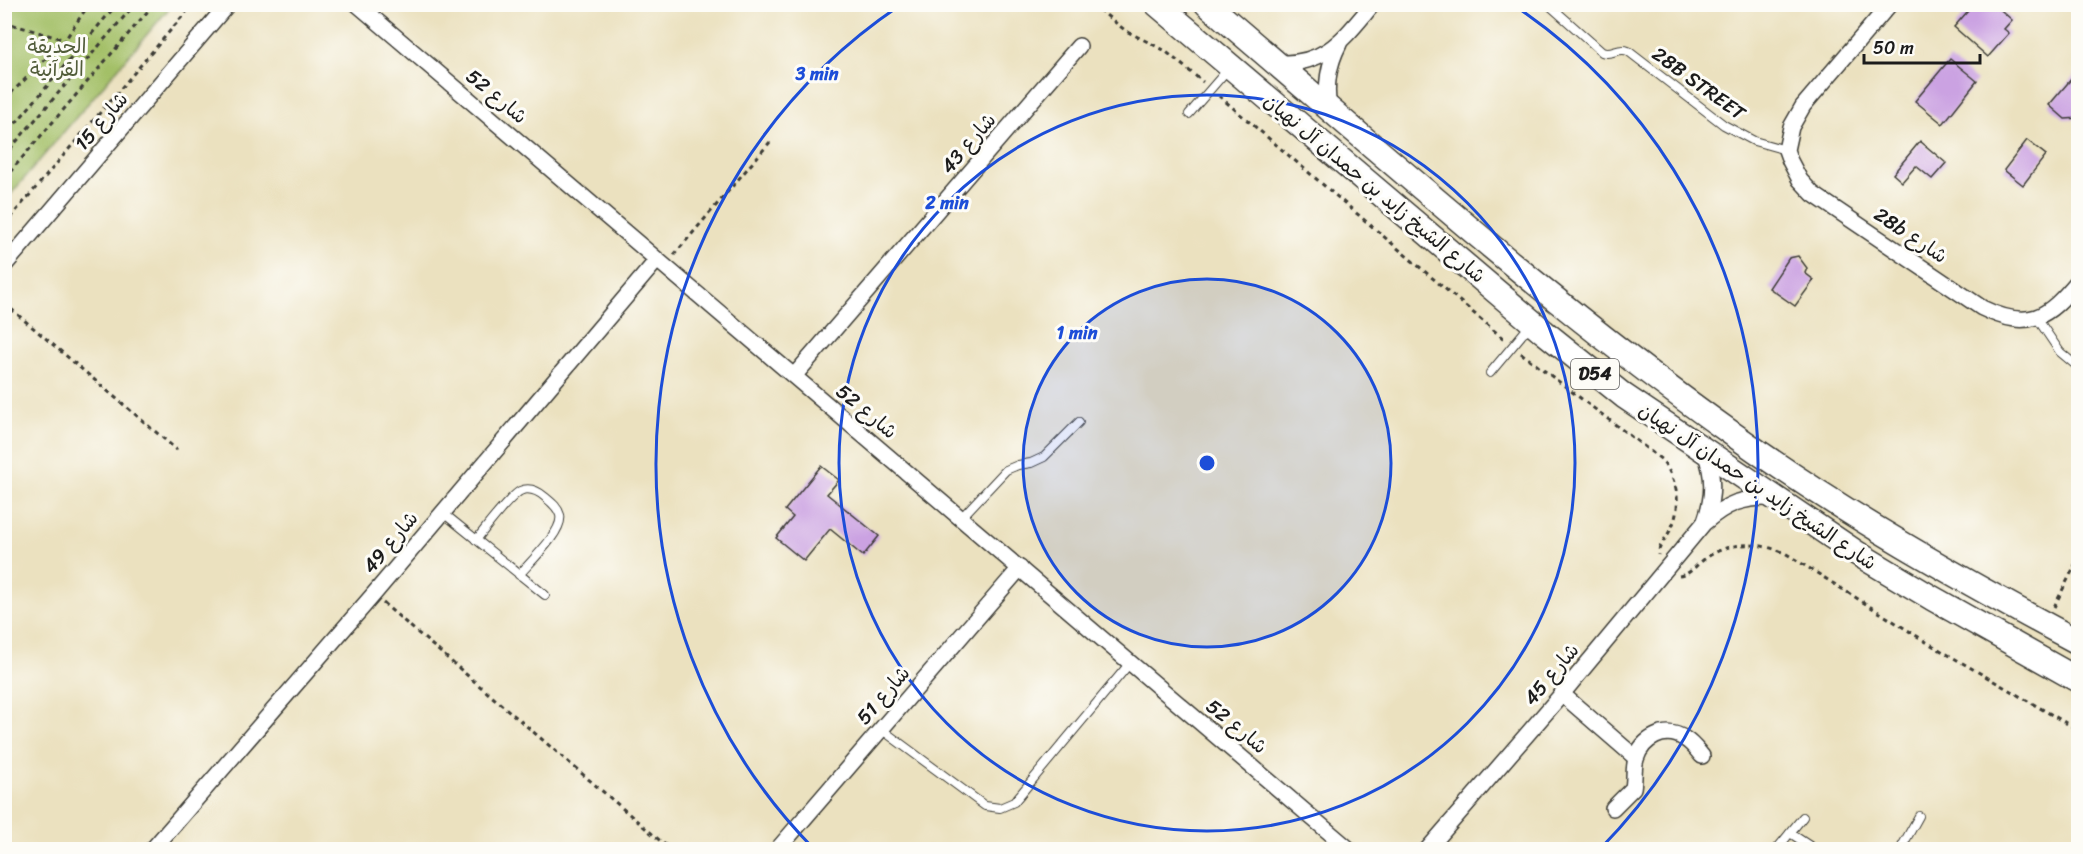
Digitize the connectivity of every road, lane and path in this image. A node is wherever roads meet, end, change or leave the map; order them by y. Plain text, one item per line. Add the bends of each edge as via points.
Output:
1 (89, 4) edge
2 (117, 4) edge
3 (135, 4) edge
4 (154, 4) edge
5 (193, 4) edge
6 (228, 4) edge
7 (357, 4) edge
8 (1092, 4) edge
9 (1157, 4) edge
10 (1207, 4) edge
11 (1373, 4) edge
12 (1548, 4) edge
13 (1890, 4) edge
14 (4, 22) edge
15 (65, 40) junction
16 (1339, 44) junction
17 (1079, 46) dead end
18 (1276, 63) junction
19 (1230, 66) junction
20 (1210, 89) junction
21 (4, 100) edge
22 (1329, 108) junction
23 (1189, 114) dead end
24 (4, 136) edge
25 (770, 142) dead end
26 (1786, 150) junction
27 (4, 156) edge
28 (4, 179) edge
29 (4, 225) edge
30 (661, 263) junction
31 (4, 266) edge
32 (2079, 281) edge
33 (1504, 297) junction
34 (4, 303) edge
35 (2037, 318) junction
36 (1533, 322) junction
37 (1512, 346) junction
38 (1618, 348) junction
39 (2079, 367) edge
40 (1490, 373) dead end
41 (794, 376) junction
42 (1624, 396) junction
43 (1079, 422) dead end
44 (1734, 436) junction
45 (177, 450) dead end
46 (1705, 452) junction
47 (1774, 498) junction
48 (442, 512) junction
49 (961, 518) junction
50 (1704, 523) junction
51 (476, 540) junction
52 (2079, 559) edge
53 (1020, 568) junction
54 (1667, 568) junction
55 (519, 575) junction
56 (373, 595) junction
57 (545, 596) dead end
58 (2045, 624) junction
59 (2079, 642) edge
60 (1130, 663) junction
61 (2079, 680) edge
62 (1562, 694) junction
63 (881, 729) junction
64 (2079, 730) edge
65 (1702, 756) dead end
66 (1636, 758) junction
67 (1613, 808) dead end
68 (1919, 816) dead end
69 (1803, 817) dead end
70 (1790, 833) junction
71 (152, 849) edge
72 (671, 849) edge
73 (777, 849) edge
74 (1350, 849) edge
75 (1427, 849) edge
76 (1776, 849) edge
77 (1816, 849) edge
78 (1900, 849) edge

1 - 15 path
2 - 24 path
3 - 27 path
4 - 28 path
5 - 29 path
6 - 31 street, شارع 15
7 - 30 street, شارع 52
8 - 20 path via 1118,26 1164,50
9 - 19 main road, شارع الشيخ زايد بن حمدان آل نهيان / D54
10 - 18 main road, شارع الشيخ زايد بن حمدان آل نهيان / D54
11 - 16 street
12 - 26 lane, 28B STREET via 1602,51 1628,51 1724,124 1754,141
13 - 26 street via 1803,105 1791,127
14 - 15 path
15 - 21 path
16 - 18 street via 1309,60
16 - 22 street via 1328,75
17 - 41 street, شارع 43
18 - 22 main road, شارع الشيخ زايد بن حمدان آل نهيان / D54
19 - 20 lane
19 - 33 main road, شارع الشيخ زايد بن حمدان آل نهيان / D54
20 - 23 lane
20 - 37 path
22 - 38 main road, شارع الشيخ زايد بن حمدان آل نهيان / D54 via 1488,244
25 - 30 path
26 - 35 street, 28b شارع via 1794,171 1814,194 1983,308 2007,318
30 - 41 street, شارع 52
30 - 48 street, شارع 49
32 - 35 street
33 - 36 main road, شارع الشيخ زايد بن حمدان آل نهيان / D54
33 - 38 main road via 1540,315 1594,356 1605,358
34 - 45 path
35 - 39 lane via 2060,352
36 - 37 lane
36 - 42 main road, شارع الشيخ زايد بن حمدان آل نهيان / D54
37 - 40 lane
37 - 54 path via 1656,455 1671,473 1678,504 1675,520 1658,554
38 - 44 main road, شارع الشيخ زايد بن حمدان آل نهيان / D54
41 - 49 street, شارع 52
42 - 44 main road via 1628,387 1642,383 1692,416
42 - 46 main road, شارع الشيخ زايد بن حمدان آل نهيان / D54
43 - 49 lane via 1044,457 1006,471
44 - 58 main road, شارع الشيخ زايد بن حمدان آل نهيان / D54 via 1866,522
46 - 47 main road, شارع الشيخ زايد بن حمدان آل نهيان / D54
46 - 50 street, شارع 45 via 1713,488
47 - 50 street, شارع 45 via 1736,502
47 - 61 main road, شارع الشيخ زايد بن حمدان آل نهيان / D54 via 1932,598
48 - 51 lane
48 - 56 street, شارع 49
49 - 53 street, شارع 52
50 - 54 street, شارع 45
51 - 55 lane
51 - 55 lane via 518,492 531,489 543,495 557,507 560,524
52 - 58 path
53 - 60 street, شارع 52
53 - 63 street, شارع 51
54 - 62 street, شارع 45
54 - 64 path via 1681,576 1708,556 1733,546 1760,545 1785,553 1928,643
55 - 57 lane
56 - 71 street, شارع 49
56 - 72 path
58 - 59 main road, شارع الشيخ زايد بن حمدان آل نهيان / D54
60 - 63 lane via 1014,802 1000,807 985,806
60 - 74 street, شارع 52
62 - 66 street
62 - 75 street, شارع 45
63 - 73 street, شارع 51
65 - 66 street via 1686,739 1666,733 1647,741
66 - 67 street via 1633,788
68 - 78 lane
69 - 70 lane
70 - 76 lane
70 - 77 lane

